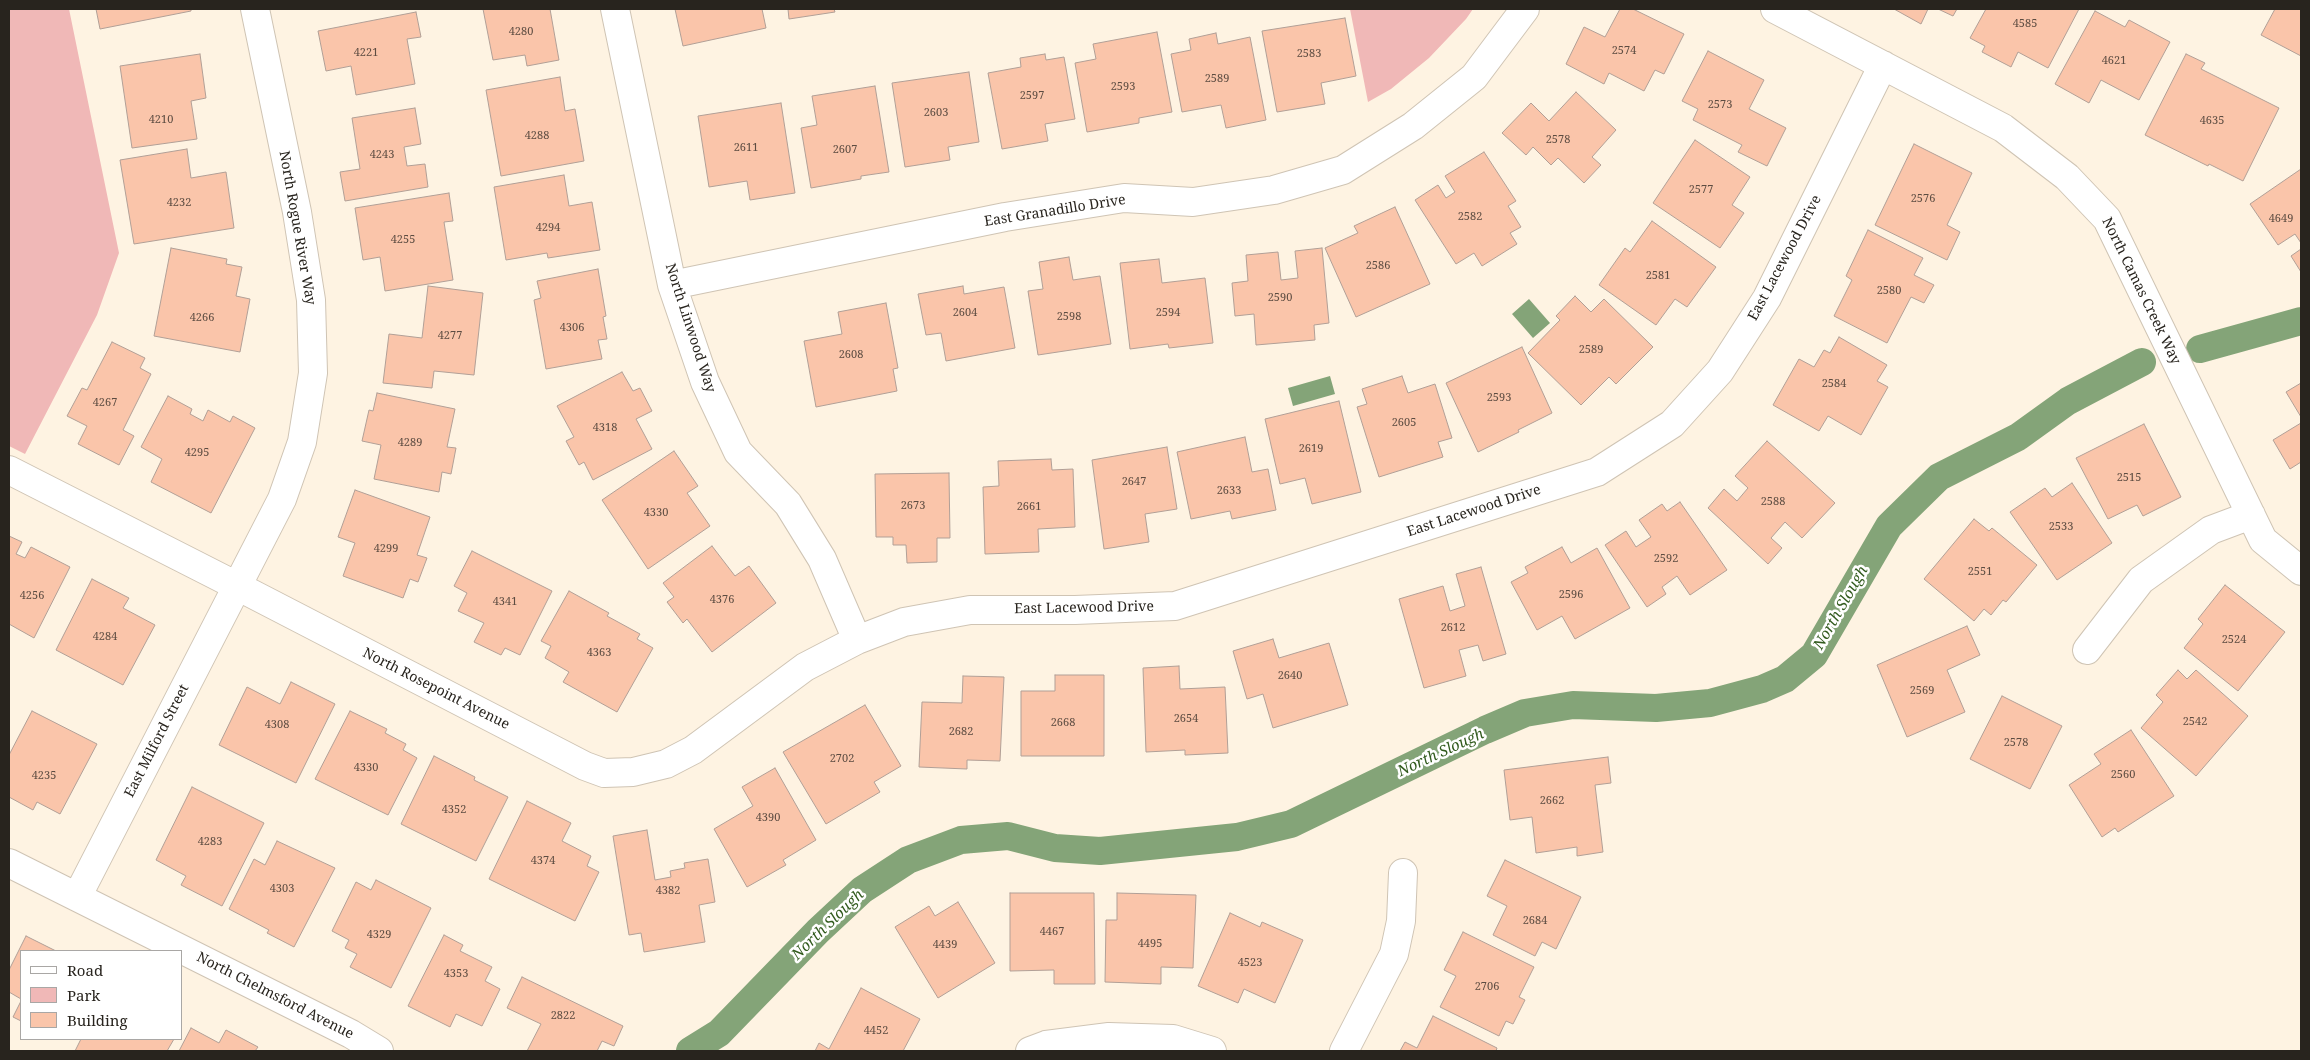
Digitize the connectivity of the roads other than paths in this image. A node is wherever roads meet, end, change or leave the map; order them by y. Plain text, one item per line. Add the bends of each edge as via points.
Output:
1 (255, 9) edge
2 (614, 9) edge
3 (1525, 9) edge
4 (1775, 9) edge
5 (1883, 65) junction
6 (672, 285) junction
7 (9, 470) edge
8 (2251, 515) junction
9 (2301, 571) edge
10 (237, 586) junction
11 (857, 640) junction
12 (2087, 650) dead end
13 (9, 863) edge
14 (1402, 873) dead end
15 (77, 897) junction
16 (379, 1051) edge
17 (1030, 1051) edge
18 (1212, 1051) edge
19 (1344, 1051) edge

1 - 10 street, North Rogue River Way via 297,212 311,300 313,373 302,442 282,499
2 - 6 street, North Linwood Way
3 - 6 street, East Granadillo Drive via 1474,77 1413,126 1343,170 1274,190 1194,202 1124,198 1005,217
4 - 5 street, North Camas Creek Way
5 - 8 street, North Camas Creek Way via 2003,128 2067,178 2107,219
5 - 11 street, East Lacewood Drive via 1767,298 1720,371 1672,424 1597,472 1176,606 970,610 904,622
6 - 11 street, North Linwood Way via 705,382 738,452 788,504 822,559
7 - 10 street, North Rosepoint Avenue
8 - 9 street, North Camas Creek Way via 2264,540
8 - 12 street via 2211,530 2141,580
10 - 11 street, North Rosepoint Avenue via 604,773 633,772 666,764 693,750 805,667
10 - 15 street, East Milford Street
13 - 15 street, North Chelmsford Avenue
14 - 19 street via 1401,922 1394,954
15 - 16 street, North Chelmsford Avenue
17 - 18 street via 1046,1045 1109,1038 1173,1039

